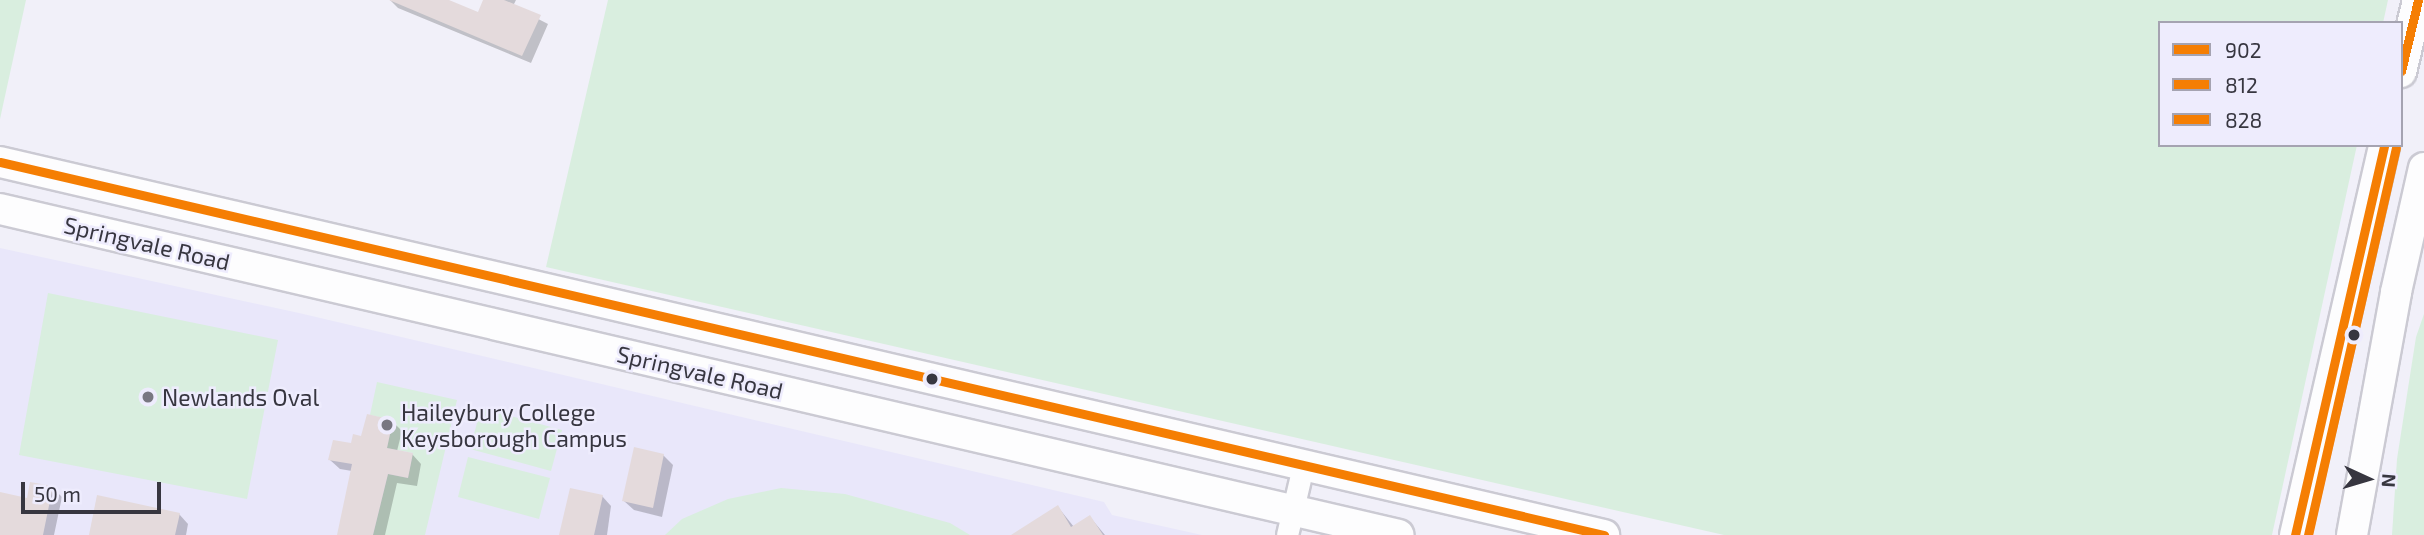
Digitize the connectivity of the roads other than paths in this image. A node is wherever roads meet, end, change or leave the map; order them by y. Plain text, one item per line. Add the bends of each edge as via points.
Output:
1 (2418, 0) edge
2 (2403, 64) edge
3 (2384, 147) edge
4 (0, 162) edge
5 (2424, 169) edge
6 (0, 209) edge
7 (1303, 466) junction
8 (1290, 523) edge
9 (1399, 535) edge
10 (1604, 535) edge
11 (2295, 535) edge
12 (2352, 535) edge

1 - 2 highway
3 - 11 highway
4 - 7 highway, Springvale Road
5 - 12 highway via 2394,301
6 - 8 highway, Springvale Road
7 - 8 lane
7 - 10 highway, Springvale Road
8 - 9 highway, Springvale Road

